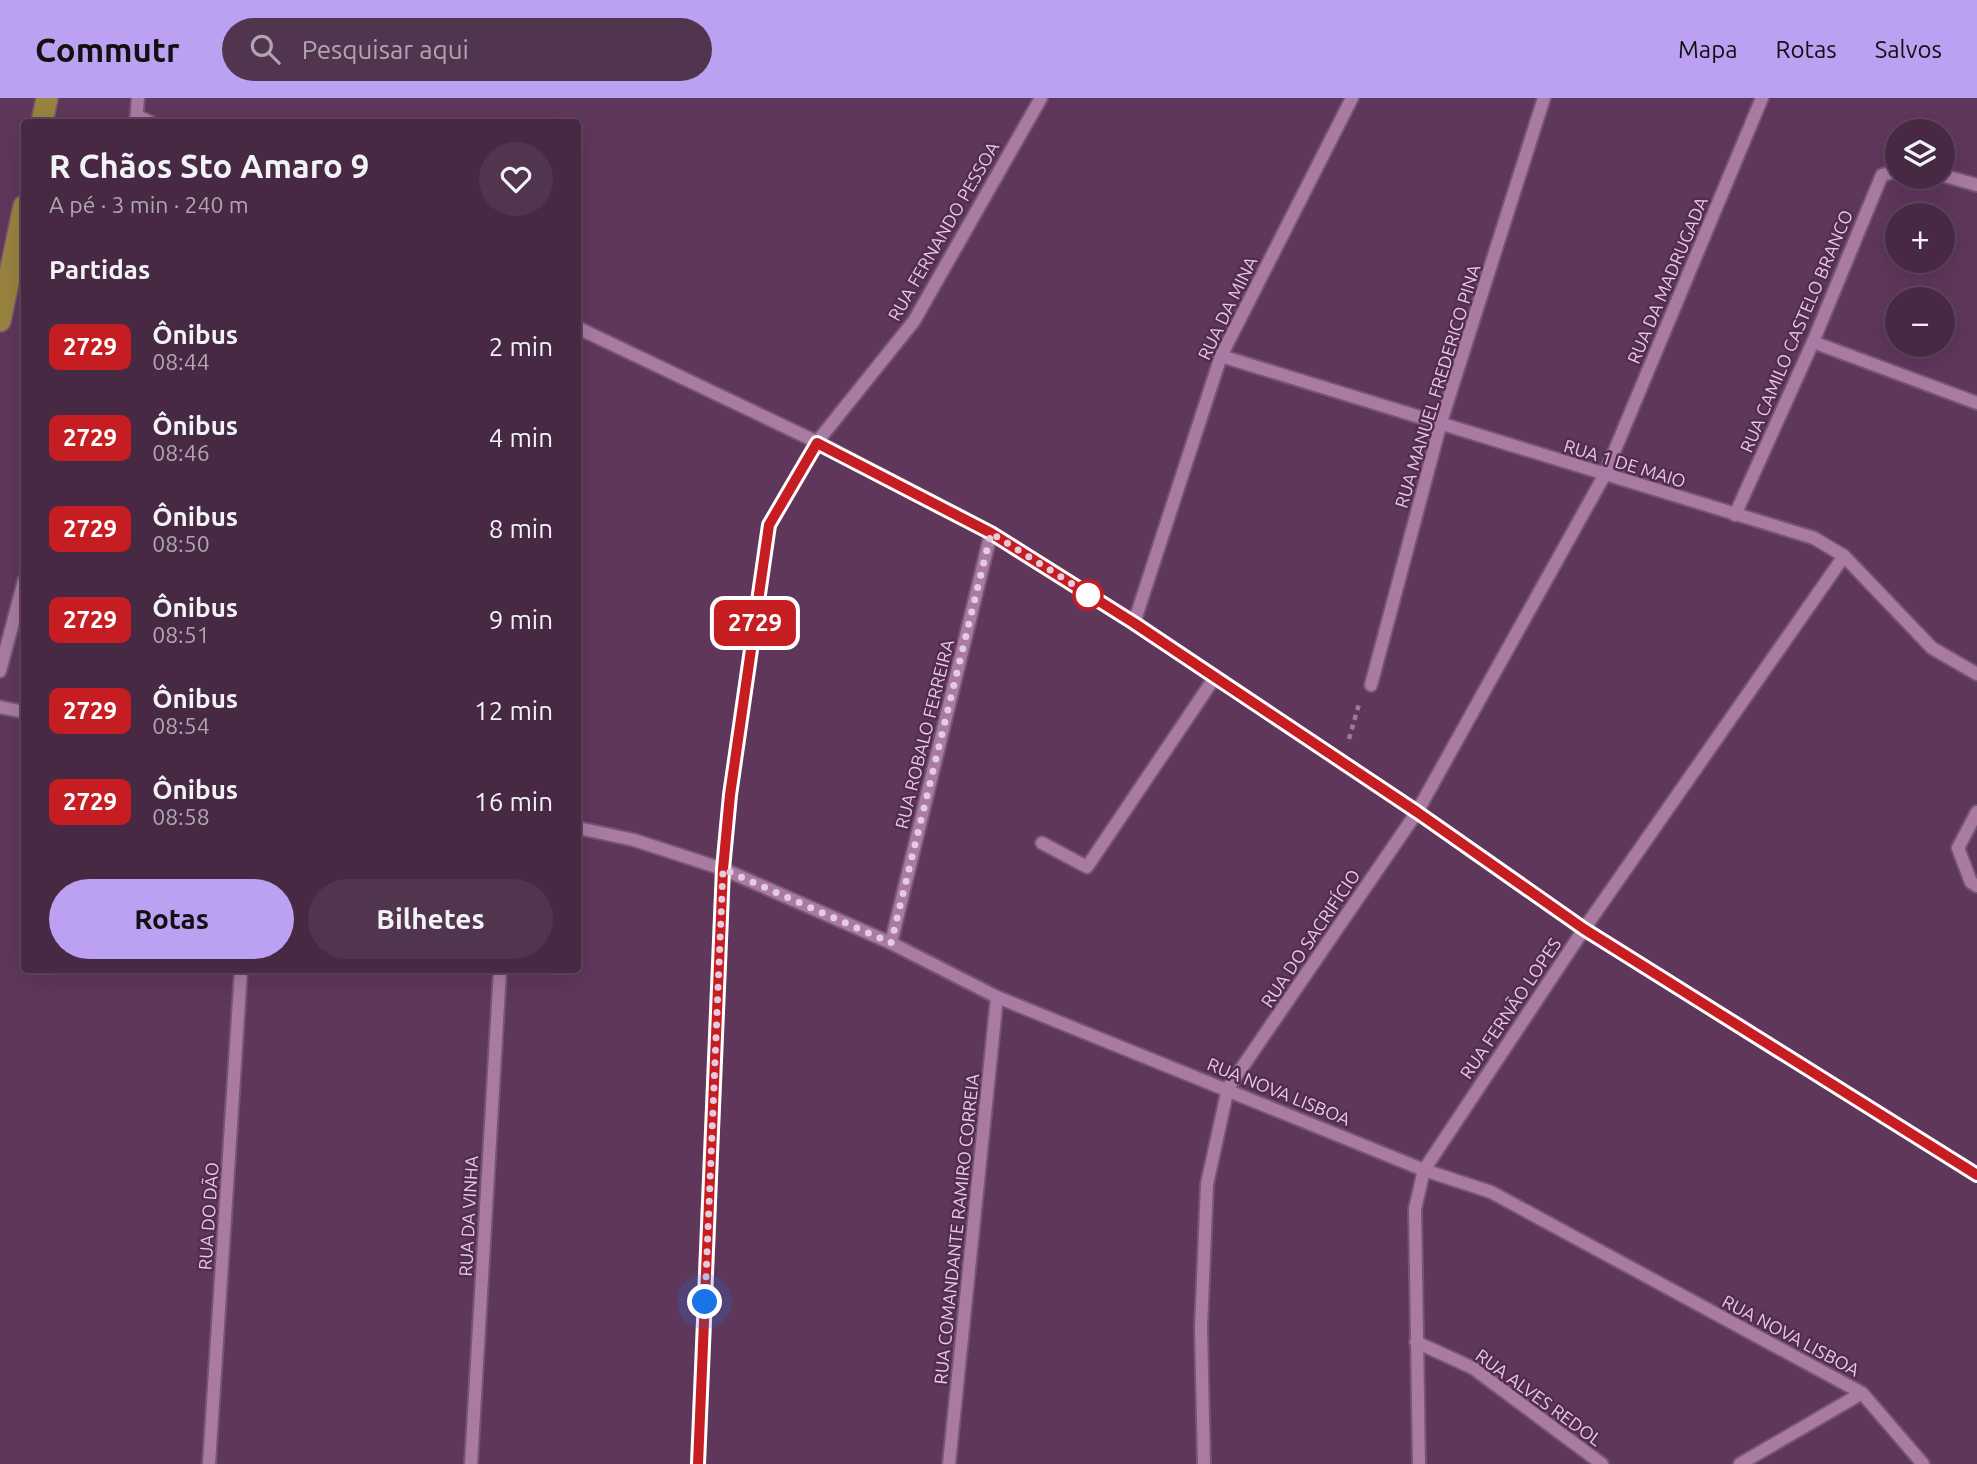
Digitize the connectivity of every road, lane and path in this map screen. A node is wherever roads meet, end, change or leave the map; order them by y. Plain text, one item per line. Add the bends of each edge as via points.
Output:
1 (47, 98) edge
2 (138, 98) edge
3 (1041, 98) edge
4 (1352, 98) edge
5 (1544, 98) edge
6 (1762, 98) edge
7 (43, 119) edge
8 (137, 119) edge
9 (1885, 174) edge
10 (1955, 179) edge
11 (1977, 186) edge
12 (21, 220) edge
13 (0, 321) edge
14 (581, 329) edge
15 (1814, 342) junction
16 (1221, 356) junction
17 (1977, 403) edge
18 (1441, 422) junction
19 (817, 443) junction
20 (1604, 476) junction
21 (1735, 515) junction
22 (991, 533) junction
23 (1844, 556) junction
24 (21, 593) edge
25 (1134, 623) junction
26 (0, 671) edge
27 (1977, 674) edge
28 (1215, 677) junction
29 (1371, 685) joint
30 (0, 707) edge
31 (21, 711) edge
32 (1342, 762) junction
33 (1417, 812) junction
34 (1977, 812) edge
35 (581, 829) edge
36 (1042, 843) dead end
37 (723, 869) junction
38 (1977, 886) edge
39 (1584, 929) junction
40 (891, 943) junction
41 (241, 973) edge
42 (500, 973) edge
43 (997, 997) junction
44 (1228, 1088) junction
45 (1424, 1170) junction
46 (1977, 1175) edge
47 (1416, 1342) junction
48 (1862, 1393) junction
49 (209, 1464) edge
50 (471, 1464) edge
51 (698, 1464) edge
52 (949, 1464) edge
53 (1204, 1464) edge
54 (1419, 1464) edge
55 (1602, 1464) edge
56 (1741, 1464) edge
57 (1923, 1464) edge

1 - 7 highway
2 - 8 street
3 - 19 street, RUA FERNANDO PESSOA via 914,321
4 - 16 street, RUA DA MINA
5 - 18 street, RUA MANUEL FREDERICO PINA
6 - 20 street, RUA DA MADRUGADA
9 - 15 street, RUA CAMILO CASTELO BRANCO
10 - 11 street
12 - 13 highway
14 - 19 street
15 - 17 street
15 - 21 street, RUA CAMILO CASTELO BRANCO
16 - 18 street, RUA 1 DE MAIO
16 - 25 street, RUA DA MINA
18 - 20 street, RUA 1 DE MAIO
18 - 29 street, RUA MANUEL FREDERICO PINA
19 - 22 street
19 - 37 street, RUA FERNANDO PESSOA via 769,525
20 - 21 street, RUA 1 DE MAIO
20 - 33 street, RUA DO SACRIFÍCIO
21 - 23 street, RUA 1 DE MAIO via 1814,538
22 - 25 street
22 - 40 street, RUA ROBALO FERREIRA
23 - 27 street, RUA 1 DE MAIO via 1932,648
23 - 39 street, RUA FERNÃO LOPES
24 - 26 street
25 - 28 street
28 - 32 street
28 - 36 street via 1087,867
29 - 32 path via 1359,702
30 - 31 street
32 - 33 street
33 - 39 street
33 - 44 street, RUA DO SACRIFÍCIO
34 - 38 street via 1958,848 1971,883
35 - 37 street, RUA NOVA LISBOA via 634,840
37 - 40 street, RUA NOVA LISBOA
37 - 51 street, RUA FERNANDO PESSOA
39 - 45 street, RUA FERNÃO LOPES
39 - 46 street
40 - 43 street, RUA NOVA LISBOA
41 - 49 street, RUA DO DÃO
42 - 50 street, RUA DA VINHA
43 - 44 street, RUA NOVA LISBOA
43 - 52 street, RUA COMANDANTE RAMIRO CORREIA
44 - 45 street, RUA NOVA LISBOA
44 - 53 street, RUA DO SACRIFÍCIO via 1207,1184 1201,1328
45 - 47 street, RUA FERNÃO LOPES via 1415,1209
45 - 48 street, RUA NOVA LISBOA via 1491,1192
47 - 54 street, RUA FERNÃO LOPES
47 - 55 street, RUA ALVES REDOL via 1473,1368
48 - 56 street
48 - 57 street, RUA NOVA LISBOA

